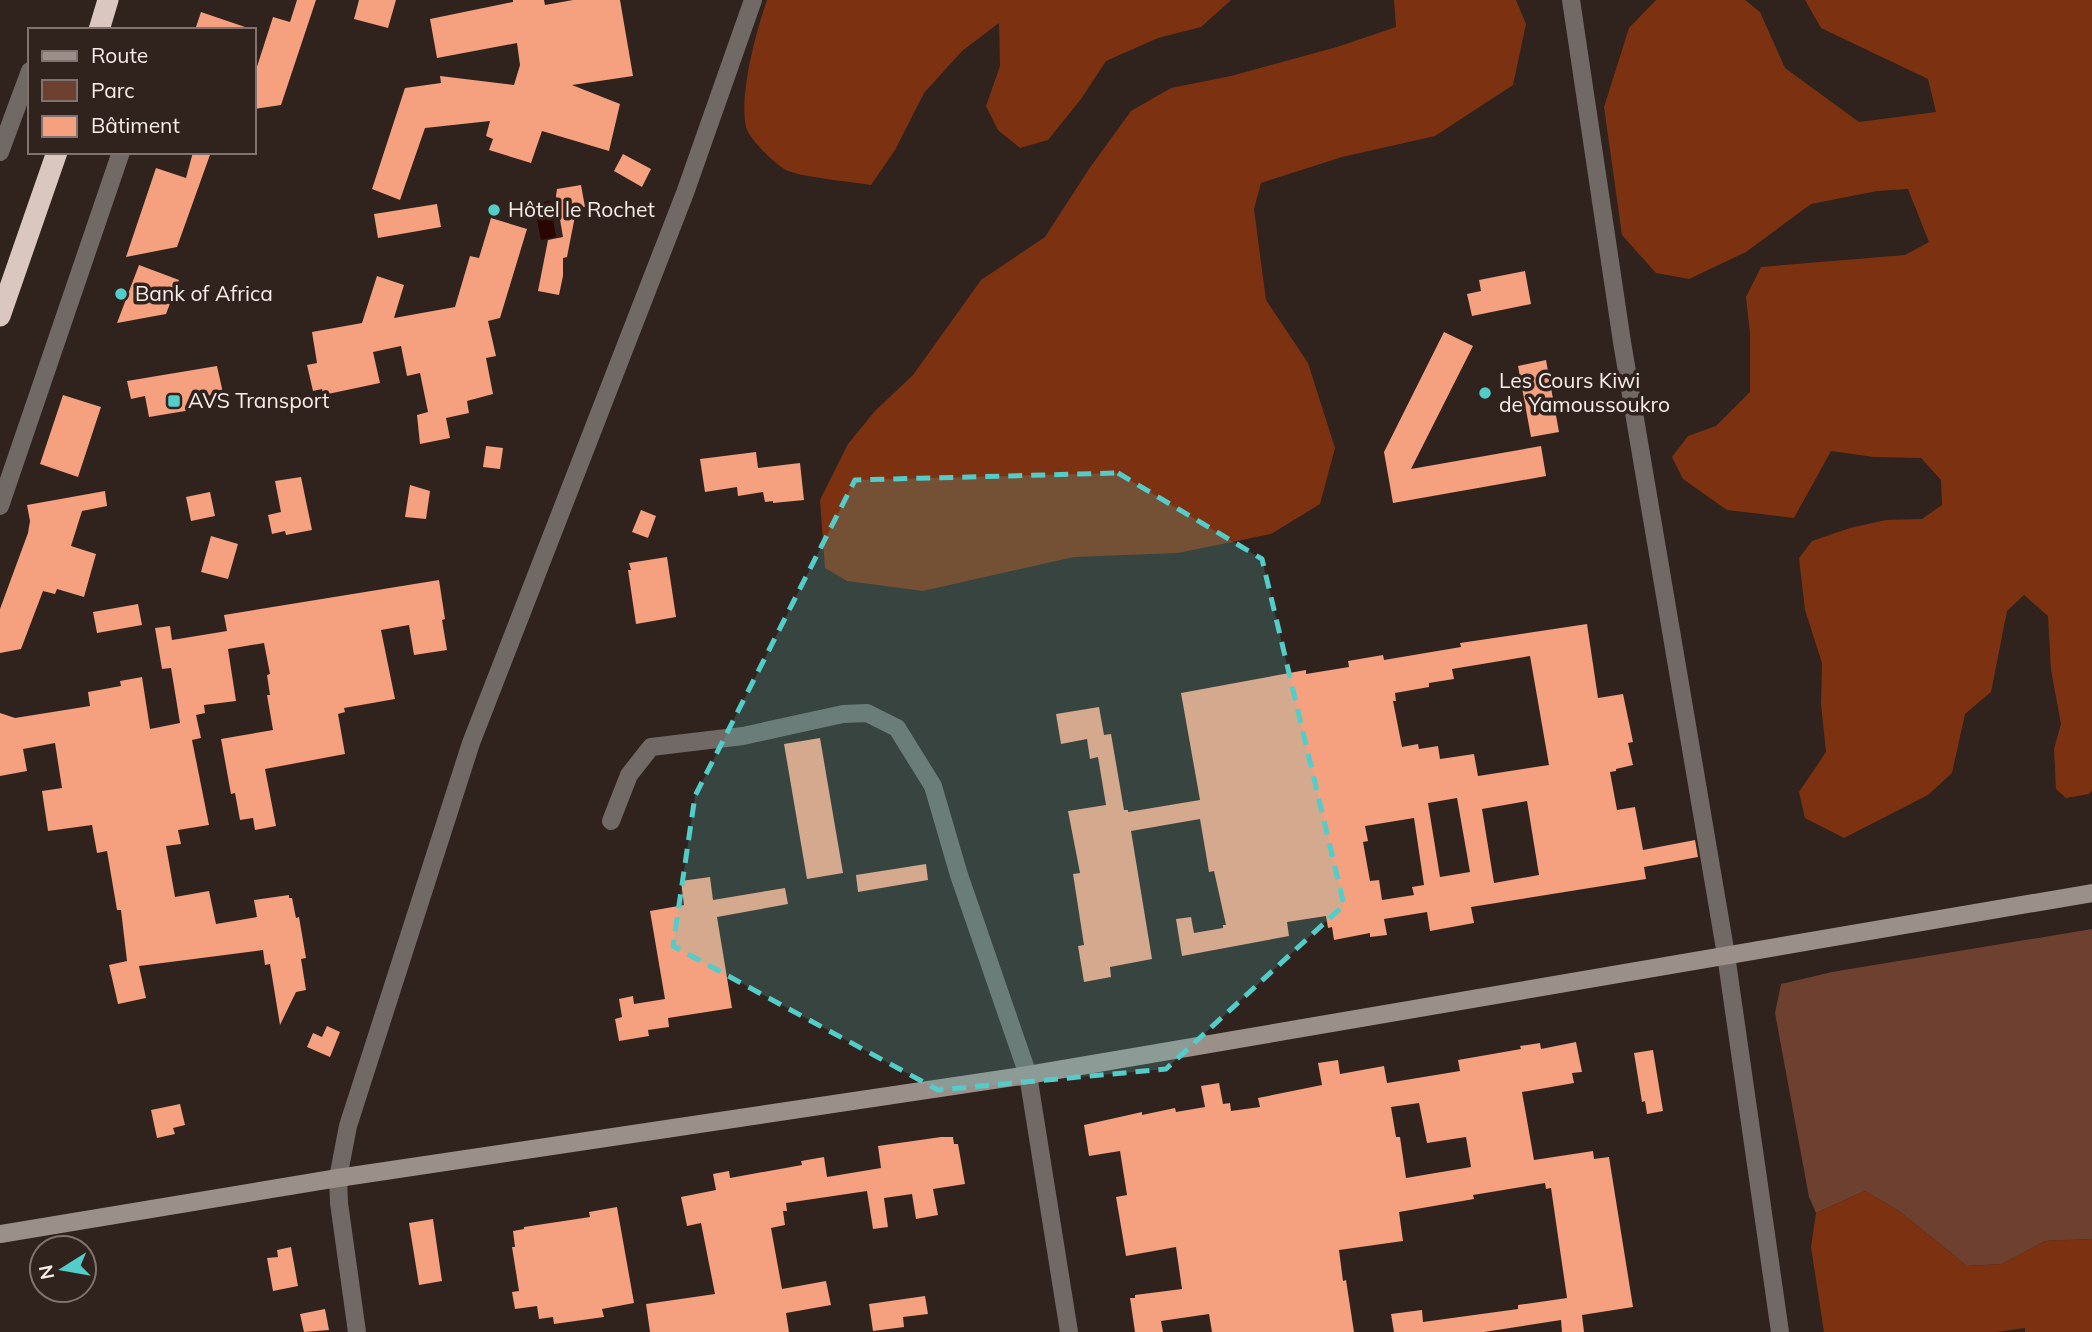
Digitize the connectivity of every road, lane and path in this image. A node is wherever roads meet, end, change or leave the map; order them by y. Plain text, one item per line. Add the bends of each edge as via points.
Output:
1 (108, 0) edge
2 (753, 0) edge
3 (1571, 0) edge
4 (100, 28) edge
5 (28, 76) edge
6 (0, 152) edge
7 (56, 154) edge
8 (120, 154) edge
9 (0, 316) edge
10 (0, 506) edge
11 (611, 821) dead end
12 (2092, 893) edge
13 (1726, 955) junction
14 (1028, 1075) junction
15 (338, 1178) junction
16 (0, 1234) edge
17 (357, 1332) edge
18 (1069, 1332) edge
19 (1780, 1332) edge

1 - 4 highway
2 - 15 street via 685,193 471,743 348,1126
3 - 13 street via 1622,342
5 - 6 street
7 - 9 highway
8 - 10 street
11 - 14 street via 629,775 650,747 743,736 844,714 867,713 897,728 933,786
12 - 13 street
13 - 14 street
13 - 19 street
14 - 15 street
14 - 18 street
15 - 16 street
15 - 17 street

